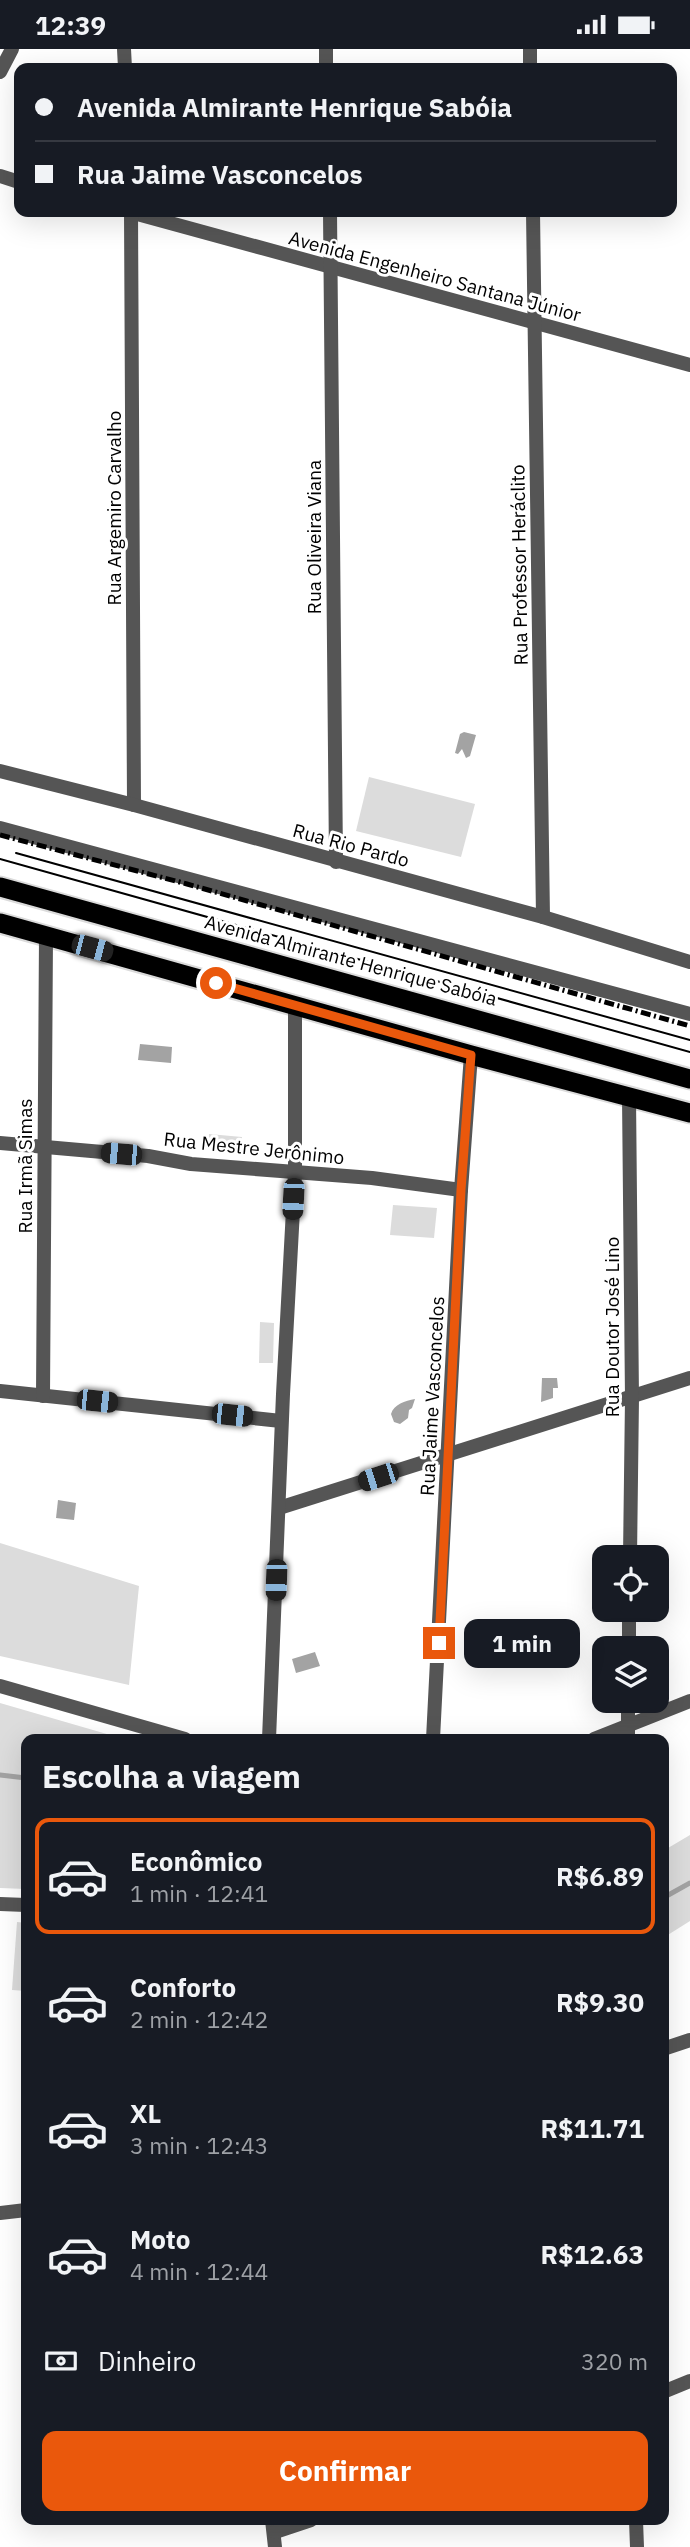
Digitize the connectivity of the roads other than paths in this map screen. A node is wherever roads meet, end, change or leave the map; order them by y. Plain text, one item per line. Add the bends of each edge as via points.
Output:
1 (12, 49) edge
2 (0, 72) edge
3 (131, 217) edge
4 (149, 217) edge
5 (330, 217) edge
6 (533, 217) edge
7 (331, 268) junction
8 (534, 323) junction
9 (690, 365) edge
10 (0, 771) edge
11 (134, 805) junction
12 (0, 828) edge
13 (336, 862) junction
14 (0, 887) edge
15 (543, 917) junction
16 (0, 923) edge
17 (46, 936) junction
18 (690, 962) edge
19 (295, 1004) junction
20 (690, 1014) edge
21 (471, 1055) junction
22 (690, 1079) edge
23 (629, 1097) junction
24 (690, 1113) edge
25 (0, 1143) edge
26 (44, 1148) junction
27 (295, 1173) junction
28 (461, 1190) junction
29 (690, 1378) edge
30 (0, 1391) edge
31 (43, 1396) junction
32 (632, 1398) junction
33 (281, 1421) junction
34 (449, 1455) junction
35 (279, 1508) junction
36 (630, 1545) edge
37 (0, 1686) edge
38 (690, 1701) edge
39 (628, 1713) edge
40 (628, 1733) edge
41 (168, 1734) edge
42 (269, 1734) edge
43 (433, 1734) edge
44 (0, 1904) edge
45 (21, 1905) edge
46 (690, 2040) edge
47 (669, 2047) edge
48 (21, 2211) edge
49 (0, 2213) edge
50 (690, 2381) edge
51 (669, 2390) edge
52 (297, 2525) edge
53 (636, 2525) edge
54 (274, 2533) edge
55 (637, 2547) edge

1 - 2 street
3 - 11 street, Rua Argemiro Carvalho
4 - 7 street, Avenida Engenheiro Santana Júnior
5 - 7 street, Rua Oliveira Viana
6 - 8 street, Rua Professor Heráclito
7 - 8 street, Avenida Engenheiro Santana Júnior
7 - 13 street, Rua Oliveira Viana
8 - 9 street, Avenida Engenheiro Santana Júnior
8 - 15 street, Rua Professor Heráclito
10 - 11 street, Rua Rio Pardo
11 - 13 street, Rua Rio Pardo
12 - 20 street, Avenida Almirante Henrique Sabóia
13 - 15 street, Rua Rio Pardo
14 - 22 highway, Avenida Almirante Henrique Sabóia
15 - 18 street, Rua Rio Pardo
16 - 17 highway
17 - 19 highway
17 - 26 street, Rua Irmã Simas
19 - 21 highway
19 - 27 street
21 - 23 highway
21 - 28 street, Rua Jaime Vasconcelos
23 - 24 highway
23 - 32 street, Rua Doutor José Lino
25 - 26 street, Rua Mestre Jerônimo
26 - 27 street, Rua Mestre Jerônimo
26 - 31 street, Rua Irmã Simas
27 - 28 street, Rua Mestre Jerônimo
27 - 33 street
28 - 34 street, Rua Jaime Vasconcelos
29 - 32 street
30 - 31 street
31 - 33 street
32 - 34 street
32 - 36 street, Rua Doutor José Lino
33 - 35 street
34 - 35 street
34 - 43 street, Rua Jaime Vasconcelos
35 - 42 street
37 - 41 street
38 - 40 street
39 - 40 street
44 - 45 street
46 - 47 street
48 - 49 street
50 - 51 street
52 - 54 street
53 - 55 street

